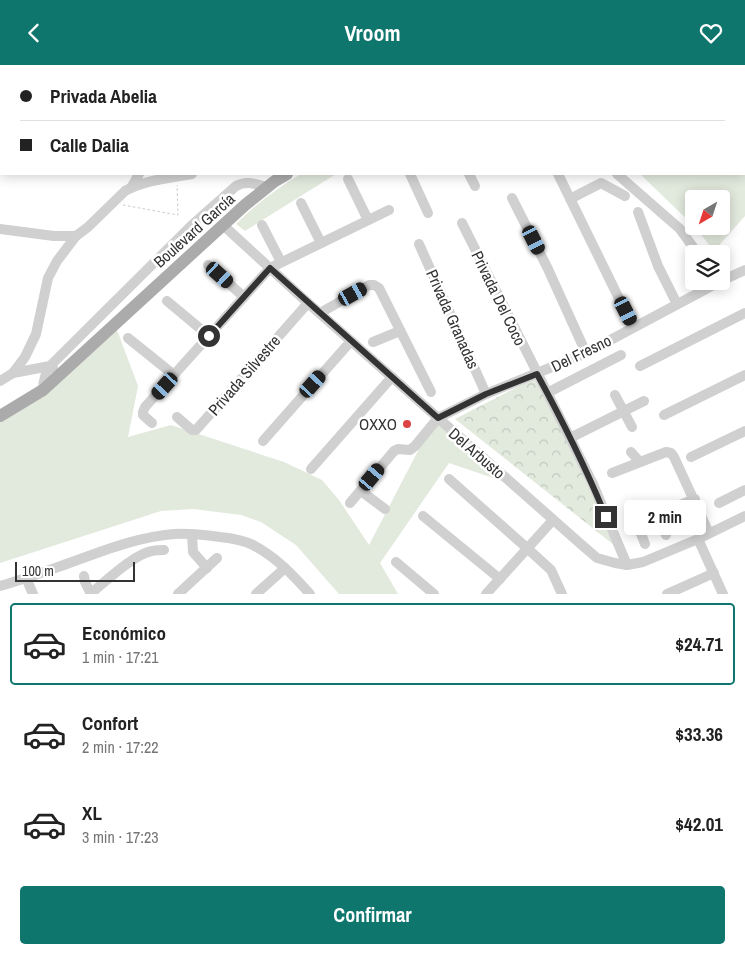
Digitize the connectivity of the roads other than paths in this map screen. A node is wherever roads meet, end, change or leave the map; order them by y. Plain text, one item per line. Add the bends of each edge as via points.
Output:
1 (138, 175) edge
2 (187, 175) edge
3 (285, 175) edge
4 (410, 175) edge
5 (470, 175) edge
6 (558, 175) edge
7 (618, 175) edge
8 (348, 179) dead end
9 (475, 186) dead end
10 (267, 187) junction
11 (131, 188) junction
12 (512, 197) dead end
13 (625, 197) dead end
14 (570, 199) junction
15 (301, 203) dead end
16 (389, 210) dead end
17 (638, 212) dead end
18 (428, 213) dead end
19 (368, 220) junction
20 (462, 223) dead end
21 (223, 225) junction
22 (262, 225) dead end
23 (0, 229) edge
24 (76, 236) junction
25 (321, 243) junction
26 (419, 244) dead end
27 (692, 245) edge
28 (281, 262) junction
29 (208, 265) dead end
30 (270, 268) junction
31 (745, 270) edge
32 (730, 277) edge
33 (703, 290) edge
34 (244, 297) junction
35 (167, 301) dead end
36 (308, 303) junction
37 (677, 304) junction
38 (320, 313) junction
39 (745, 313) edge
40 (634, 327) junction
41 (400, 331) junction
42 (209, 336) junction
43 (128, 338) dead end
44 (351, 341) junction
45 (374, 342) dead end
46 (586, 353) junction
47 (621, 355) dead end
48 (50, 366) junction
49 (640, 366) dead end
50 (13, 373) junction
51 (63, 373) junction
52 (537, 374) junction
53 (174, 375) junction
54 (745, 375) edge
55 (392, 377) junction
56 (0, 381) edge
57 (43, 390) junction
58 (432, 392) dead end
59 (547, 393) junction
60 (486, 394) junction
61 (615, 395) dead end
62 (644, 401) dead end
63 (623, 412) junction
64 (664, 415) dead end
65 (0, 416) edge
66 (177, 417) dead end
67 (438, 418) junction
68 (152, 423) dead end
69 (632, 427) dead end
70 (745, 431) edge
71 (570, 438) junction
72 (263, 441) dead end
73 (631, 452) dead end
74 (691, 457) dead end
75 (640, 462) junction
76 (311, 469) dead end
77 (612, 473) dead end
78 (449, 479) dead end
79 (745, 490) edge
80 (361, 491) junction
81 (694, 499) junction
82 (350, 503) dead end
83 (719, 503) dead end
84 (385, 509) dead end
85 (658, 513) junction
86 (423, 516) dead end
87 (745, 516) edge
88 (553, 520) junction
89 (709, 533) junction
90 (192, 534) junction
91 (666, 535) dead end
92 (698, 539) junction
93 (646, 544) dead end
94 (528, 549) junction
95 (164, 550) dead end
96 (218, 558) dead end
97 (396, 562) dead end
98 (627, 565) junction
99 (207, 568) junction
100 (285, 568) junction
101 (714, 573) junction
102 (84, 576) dead end
103 (26, 578) junction
104 (500, 579) junction
105 (0, 586) edge
106 (490, 593) edge
107 (33, 594) edge
108 (91, 594) edge
109 (178, 594) edge
110 (256, 594) edge
111 (310, 594) edge
112 (434, 594) edge
113 (562, 594) edge
114 (667, 594) edge
115 (723, 594) edge

1 - 11 street
2 - 11 street
3 - 10 main road
4 - 18 street
5 - 9 street
6 - 14 street
7 - 27 street via 680,229
8 - 19 street
10 - 21 main road, Boulevard García
10 - 48 street, Boulevard García via 248,183 236,186 192,225
11 - 24 street
12 - 46 street
13 - 14 street via 601,183
14 - 40 street
15 - 25 street
16 - 19 street
17 - 37 street via 658,266
19 - 25 street
20 - 52 street, Privada Del Coco
21 - 30 street, Del Arbusto
21 - 51 main road, Boulevard García
22 - 28 street
23 - 24 street
24 - 50 street via 48,278 36,334
25 - 28 street
26 - 60 street, Privada Granadas
28 - 30 street
29 - 34 street
30 - 34 street
30 - 36 street, Del Arbusto
31 - 32 street, Del Fresno
33 - 37 street, Del Fresno
34 - 42 street
35 - 42 street
36 - 38 street, Del Arbusto
36 - 66 street, Privada Silvestre via 196,430
37 - 40 street, Del Fresno
38 - 41 street via 374,285 379,288
38 - 44 street, Del Arbusto
39 - 49 street
40 - 46 street, Del Fresno
41 - 45 street
41 - 58 street
42 - 53 street
43 - 53 street
44 - 55 street, Del Arbusto
44 - 72 street
46 - 52 street, Del Fresno
47 - 59 street
48 - 50 street
48 - 51 street
48 - 57 street, Boulevard García via 43,381
50 - 56 street
51 - 57 main road, Boulevard García
52 - 59 street, Privada Del Coco
52 - 60 street, Del Fresno
53 - 68 street via 145,407 144,415
54 - 64 street
55 - 67 street, Del Arbusto
55 - 76 street
57 - 65 main road, Boulevard García
59 - 71 street, Privada Del Coco
60 - 67 street, Del Fresno
61 - 63 street
62 - 63 street
63 - 69 street
63 - 71 street
67 - 80 street via 410,450 394,451
67 - 88 street, Del Arbusto
70 - 74 street
71 - 98 street, Privada Del Coco
73 - 75 street
75 - 77 street
75 - 81 street via 671,453
78 - 94 street
79 - 83 street
80 - 82 street
80 - 84 street
81 - 85 street
81 - 89 street
85 - 91 street
85 - 93 street via 638,523
86 - 104 street
87 - 89 street
88 - 94 street
88 - 98 street, Del Arbusto via 598,558
89 - 92 street
90 - 99 street via 193,552
90 - 100 street via 230,538 250,544
90 - 103 street via 134,541
92 - 98 street via 643,562
92 - 101 street
94 - 104 street
94 - 113 street via 551,570
95 - 108 street via 142,554
96 - 99 street
97 - 112 street
99 - 109 street
100 - 110 street
100 - 111 street
101 - 114 street
101 - 115 street
102 - 108 street
103 - 105 street
103 - 107 street
104 - 106 street

